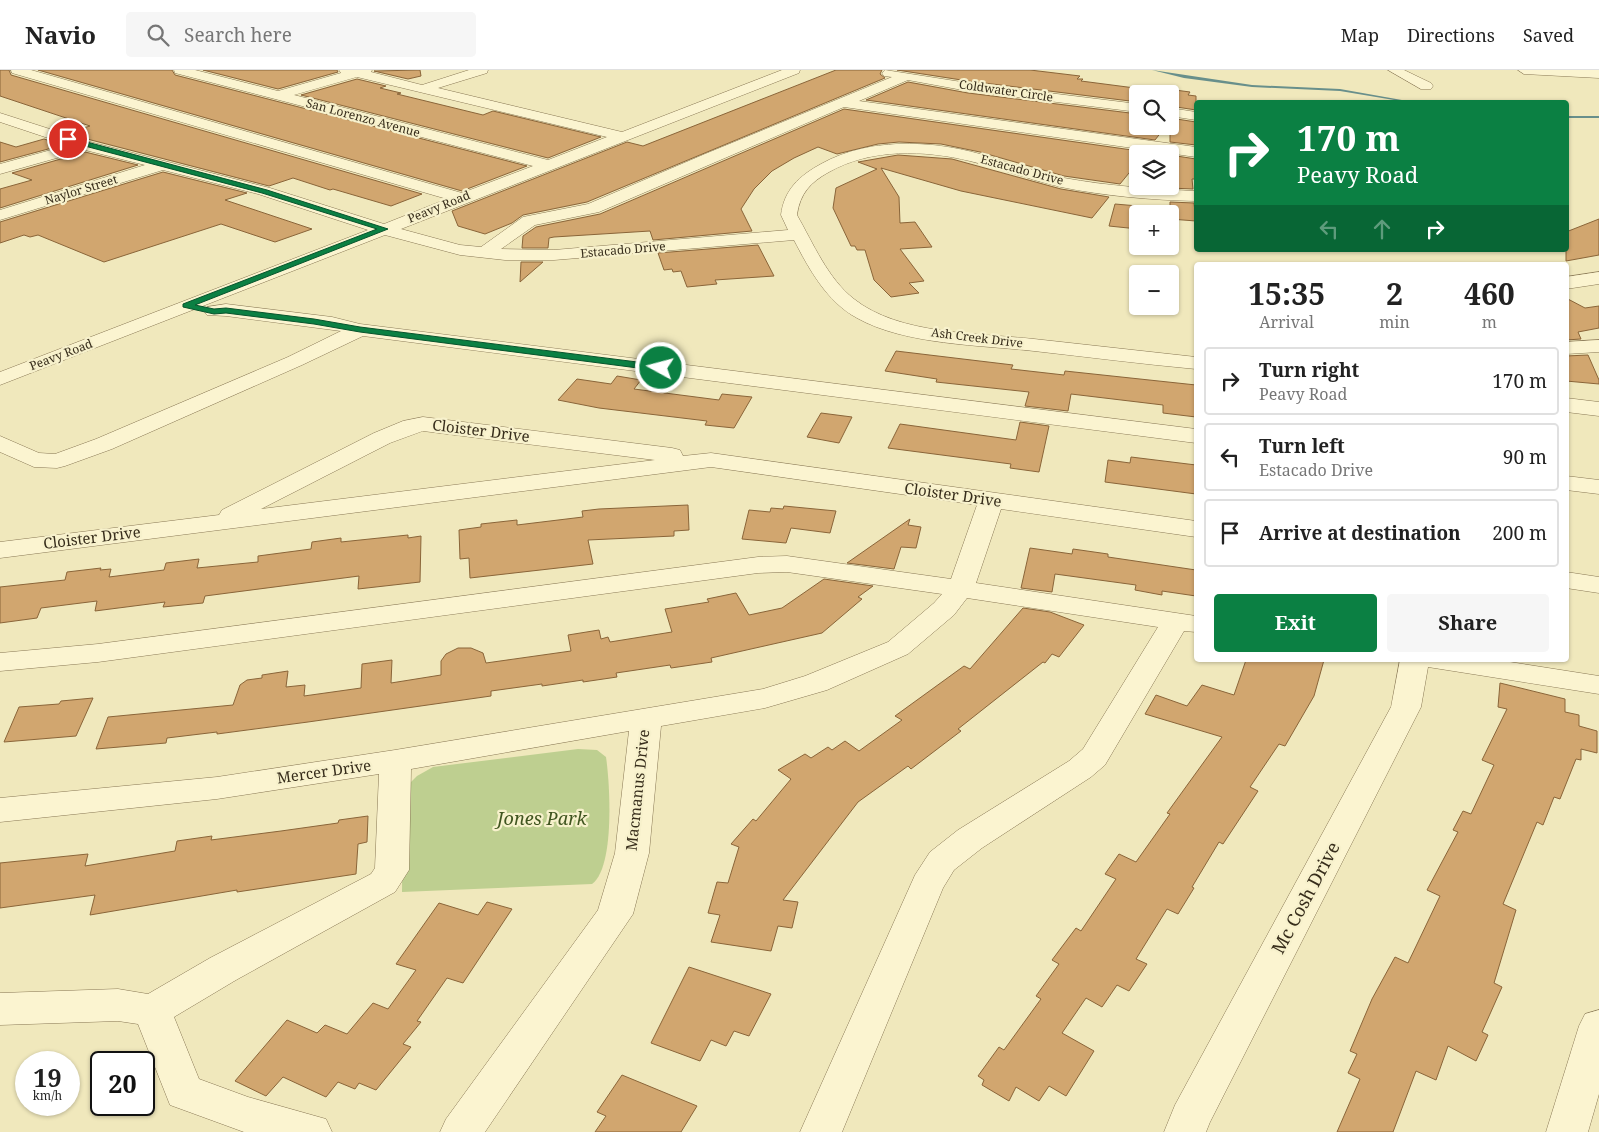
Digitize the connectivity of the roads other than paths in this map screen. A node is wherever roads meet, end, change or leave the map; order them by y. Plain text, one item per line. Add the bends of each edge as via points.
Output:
1 (17, 70) edge
2 (180, 70) edge
3 (482, 70) edge
4 (794, 70) edge
5 (875, 70) edge
6 (1394, 70) edge
7 (1524, 70) edge
8 (356, 71) edge
9 (1599, 74) edge
10 (907, 76) junction
11 (1426, 86) dead end
12 (422, 89) junction
13 (278, 96) junction
14 (840, 102) junction
15 (1129, 107) edge
16 (1179, 113) edge
17 (1194, 116) edge
18 (0, 117) edge
19 (620, 136) junction
20 (85, 145) junction
21 (1194, 152) edge
22 (162, 165) junction
23 (547, 165) junction
24 (0, 169) edge
25 (1194, 196) edge
26 (461, 198) junction
27 (0, 215) edge
28 (384, 229) junction
29 (800, 234) junction
30 (484, 253) junction
31 (1599, 278) edge
32 (1569, 283) edge
33 (186, 306) junction
34 (214, 311) junction
35 (360, 330) junction
36 (1599, 346) edge
37 (1569, 348) edge
38 (1194, 363) edge
39 (0, 379) edge
40 (0, 398) edge
41 (1569, 405) edge
42 (1599, 409) edge
43 (1194, 436) edge
44 (0, 443) edge
45 (710, 460) junction
46 (1569, 483) edge
47 (1599, 487) edge
48 (990, 501) junction
49 (214, 524) junction
50 (1194, 529) edge
51 (0, 550) edge
52 (1569, 580) edge
53 (1599, 585) edge
54 (962, 588) junction
55 (1186, 622) edge
56 (0, 662) edge
57 (1415, 662) edge
58 (1451, 662) edge
59 (1599, 685) edge
60 (646, 720) junction
61 (395, 761) junction
62 (0, 810) edge
63 (0, 1009) edge
64 (152, 1011) junction
65 (1599, 1026) edge
66 (311, 1132) edge
67 (461, 1132) edge
68 (821, 1132) edge
69 (1185, 1132) edge
70 (1567, 1132) edge

1 - 26 street
2 - 13 street, San Lorenzo Avenue
3 - 12 street
4 - 19 street, Peavy Road
5 - 10 street, Coldwater Circle
6 - 11 street
7 - 9 street
8 - 12 street
8 - 13 street
10 - 14 street
10 - 15 street, Coldwater Circle
12 - 19 street
13 - 23 street, San Lorenzo Avenue
14 - 21 street
14 - 30 street via 593,208 529,221
16 - 17 street
18 - 20 street, Estacado Drive
19 - 23 street, Peavy Road
20 - 22 street, Estacado Drive
20 - 24 street
22 - 27 street, Naylor Street
22 - 28 street, Estacado Drive via 264,191
23 - 26 street, Peavy Road
25 - 29 street, Estacado Drive via 1112,190 1060,182 952,152 877,152 848,156 803,182 790,200 789,215
26 - 28 street, Peavy Road
28 - 30 street, Estacado Drive via 437,245
28 - 33 street, Peavy Road
29 - 30 street, Estacado Drive via 571,254
29 - 38 street, Ash Creek Drive via 835,291 868,316 890,324 940,334
31 - 32 street
33 - 34 street
33 - 39 street, Peavy Road
34 - 35 street via 322,322
34 - 40 street
35 - 43 street
35 - 44 street via 57,462 34,460
36 - 37 street
41 - 42 street
45 - 48 street, Cloister Drive
45 - 49 street, Cloister Drive
45 - 49 street, Cloister Drive via 423,424 382,438
46 - 47 street
48 - 50 street, Cloister Drive
48 - 54 street, Macmanus Drive
49 - 51 street, Cloister Drive
52 - 53 street
54 - 55 street
54 - 56 street via 787,564 758,565 98,653
54 - 60 street, Macmanus Drive via 944,609 898,648 816,684 766,698
55 - 68 street via 1094,756 1080,769 970,838 942,861 927,884
57 - 69 street, Mc Cosh Drive via 1406,707
58 - 59 street
60 - 61 street, Mercer Drive
60 - 67 street, Macmanus Drive via 632,853 615,914
61 - 62 street, Mercer Drive via 217,788
61 - 64 street via 392,870 383,883
63 - 64 street via 118,1005
64 - 66 street via 184,1092 248,1115
65 - 70 street

